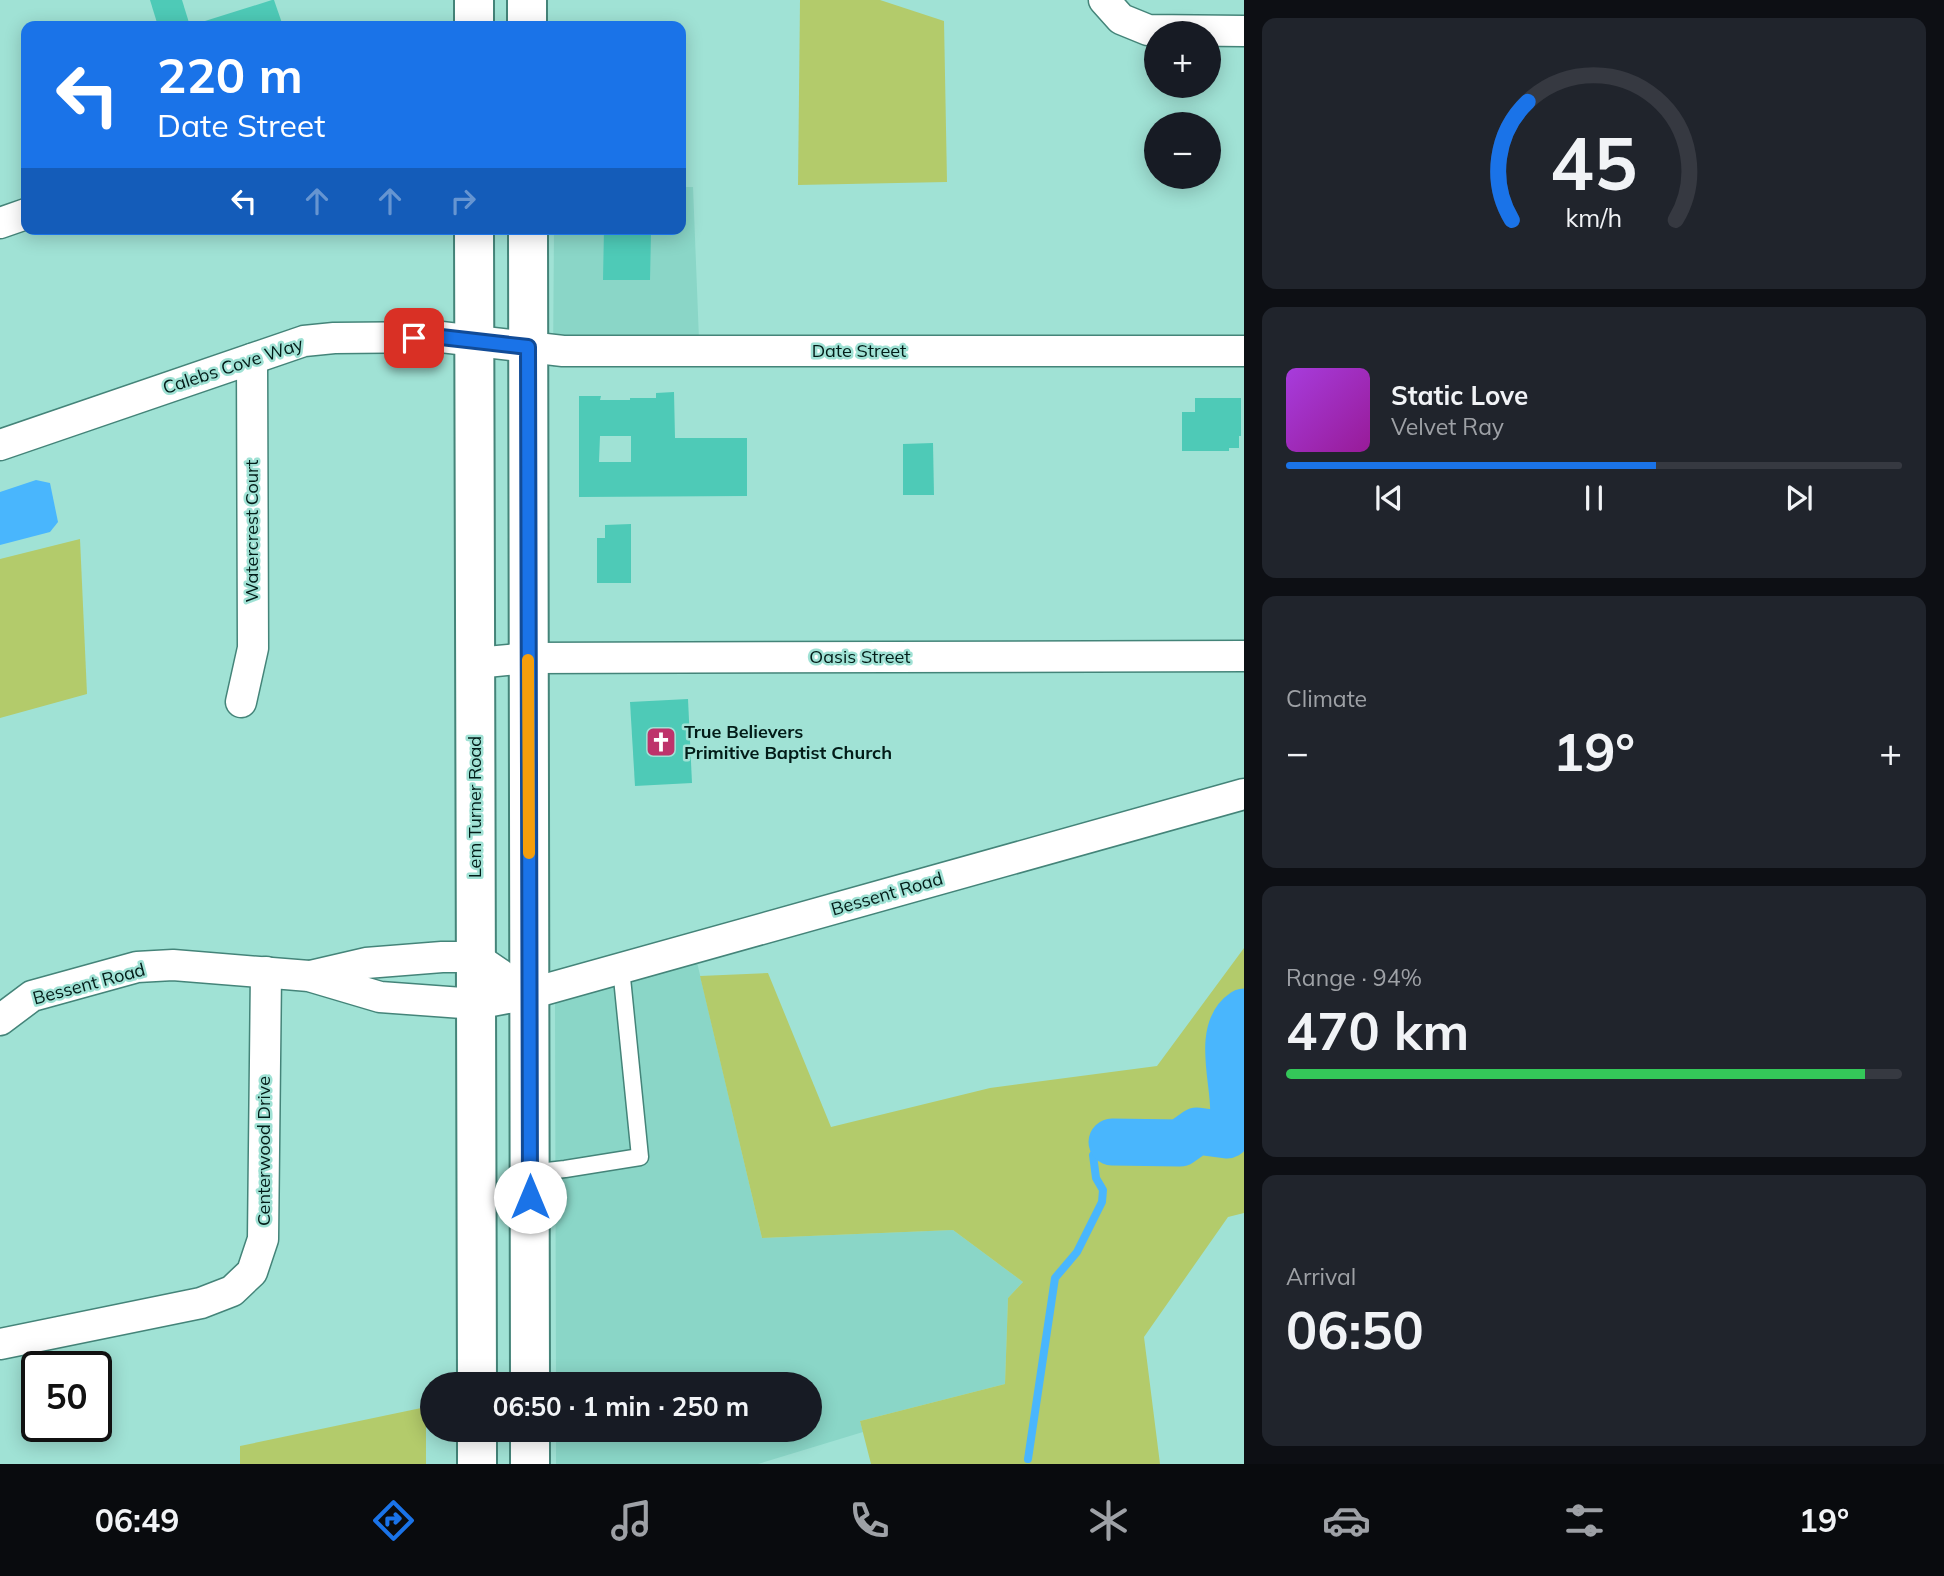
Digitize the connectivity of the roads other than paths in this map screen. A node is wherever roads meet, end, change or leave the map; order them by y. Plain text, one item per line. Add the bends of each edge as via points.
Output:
1 (474, 0) edge
2 (527, 0) edge
3 (1104, 0) edge
4 (474, 21) edge
5 (527, 21) edge
6 (1244, 31) edge
7 (21, 216) edge
8 (0, 223) edge
9 (474, 235) edge
10 (528, 235) edge
11 (474, 341) junction
12 (528, 347) junction
13 (1244, 351) edge
14 (252, 359) junction
15 (0, 445) edge
16 (1244, 656) edge
17 (528, 658) junction
18 (476, 663) junction
19 (242, 702) dead end
20 (1244, 794) edge
21 (475, 957) junction
22 (621, 968) junction
23 (265, 972) junction
24 (310, 976) junction
25 (529, 994) junction
26 (476, 1004) junction
27 (0, 1020) edge
28 (530, 1173) junction
29 (0, 1344) edge
30 (477, 1372) edge
31 (530, 1372) edge
32 (477, 1442) edge
33 (530, 1442) edge
34 (477, 1464) edge
35 (530, 1464) edge

1 - 4 main road
2 - 5 main road
3 - 6 street via 1121,19 1148,30
7 - 8 street
9 - 11 main road, Lem Turner Road
10 - 12 main road
11 - 12 street, Date Street
11 - 14 street, Calebs Cove Way via 334,338 304,341
11 - 18 main road, Lem Turner Road
12 - 13 street, Date Street via 563,351
12 - 17 main road
14 - 15 street, Calebs Cove Way
14 - 19 street, Watercrest Court via 253,648
16 - 17 street, Oasis Street
17 - 18 street, Oasis Street
17 - 25 main road
18 - 21 main road, Lem Turner Road
20 - 22 street, Bessent Road
21 - 24 street, Bessent Road via 366,963
21 - 25 street
21 - 26 main road, Lem Turner Road
22 - 25 street, Bessent Road
22 - 28 lane via 640,1157
23 - 24 street, Bessent Road
23 - 27 street, Bessent Road via 138,967 32,996
23 - 29 street, Centerwood Drive via 264,1240 252,1272 232,1291 201,1303
24 - 26 street, Bessent Road via 380,997
25 - 26 street, Bessent Road
25 - 28 main road
26 - 30 main road, Lem Turner Road
28 - 31 main road
32 - 34 main road
33 - 35 main road

